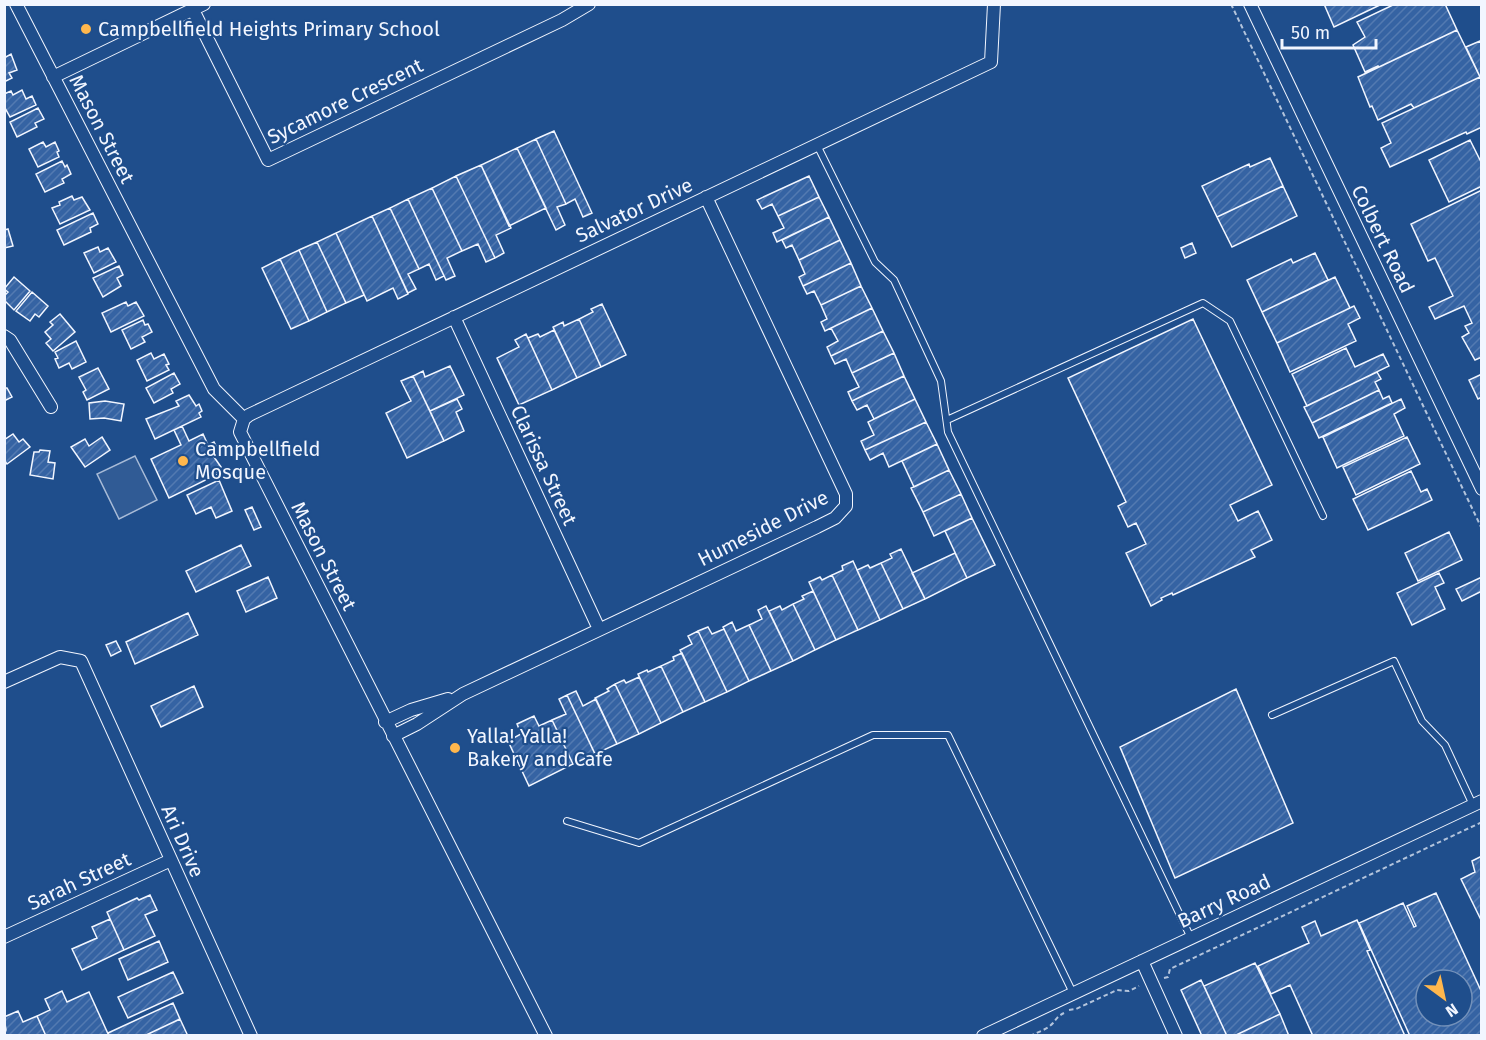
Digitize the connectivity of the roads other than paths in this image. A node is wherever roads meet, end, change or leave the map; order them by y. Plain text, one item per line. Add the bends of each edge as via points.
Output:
1 (16, 4) edge
2 (589, 4) edge
3 (994, 4) edge
4 (1250, 4) edge
5 (198, 7) edge
6 (53, 77) junction
7 (817, 145) junction
8 (706, 197) junction
9 (454, 317) junction
10 (4, 336) edge
11 (51, 407) dead end
12 (244, 420) junction
13 (947, 420) junction
14 (1482, 489) edge
15 (1323, 516) dead end
16 (599, 629) junction
17 (4, 682) edge
18 (463, 694) junction
19 (1272, 715) dead end
20 (386, 722) junction
21 (393, 736) junction
22 (1478, 803) edge
23 (567, 821) dead end
24 (171, 860) junction
25 (4, 937) edge
26 (1191, 938) junction
27 (1142, 960) junction
28 (1073, 993) junction
29 (251, 1035) edge
30 (546, 1035) edge
31 (983, 1035) edge
32 (1176, 1035) edge

1 - 6 street, Mason Street
2 - 5 street, Sycamore Crescent via 268,160
3 - 7 street, Salvator Drive via 992,62
4 - 14 street, Colbert Road
5 - 6 street
6 - 12 street, Mason Street via 214,389
7 - 8 street, Salvator Drive
7 - 13 lane via 875,262 899,290 941,381
8 - 9 street, Salvator Drive
8 - 16 street, Humeside Drive via 846,494 846,506 835,518 817,527
9 - 12 street, Salvator Drive
9 - 16 street, Clarissa Street
10 - 11 street
12 - 20 street, Mason Street via 240,432
13 - 15 lane via 1203,303 1230,321
13 - 26 lane via 948,432
16 - 18 street, Humeside Drive
17 - 24 street, Ari Drive via 60,657 81,661
18 - 20 street
18 - 21 street, Humeside Drive
19 - 22 lane via 1394,661 1422,721 1445,746
20 - 21 street, Mason Street
21 - 30 street, Mason Street
22 - 26 street, Barry Road
23 - 28 lane via 639,843 873,735 948,735
24 - 25 street, Sarah Street
24 - 29 street, Ari Drive
26 - 27 street, Barry Road
27 - 28 street, Barry Road
27 - 32 street
28 - 31 street, Barry Road

